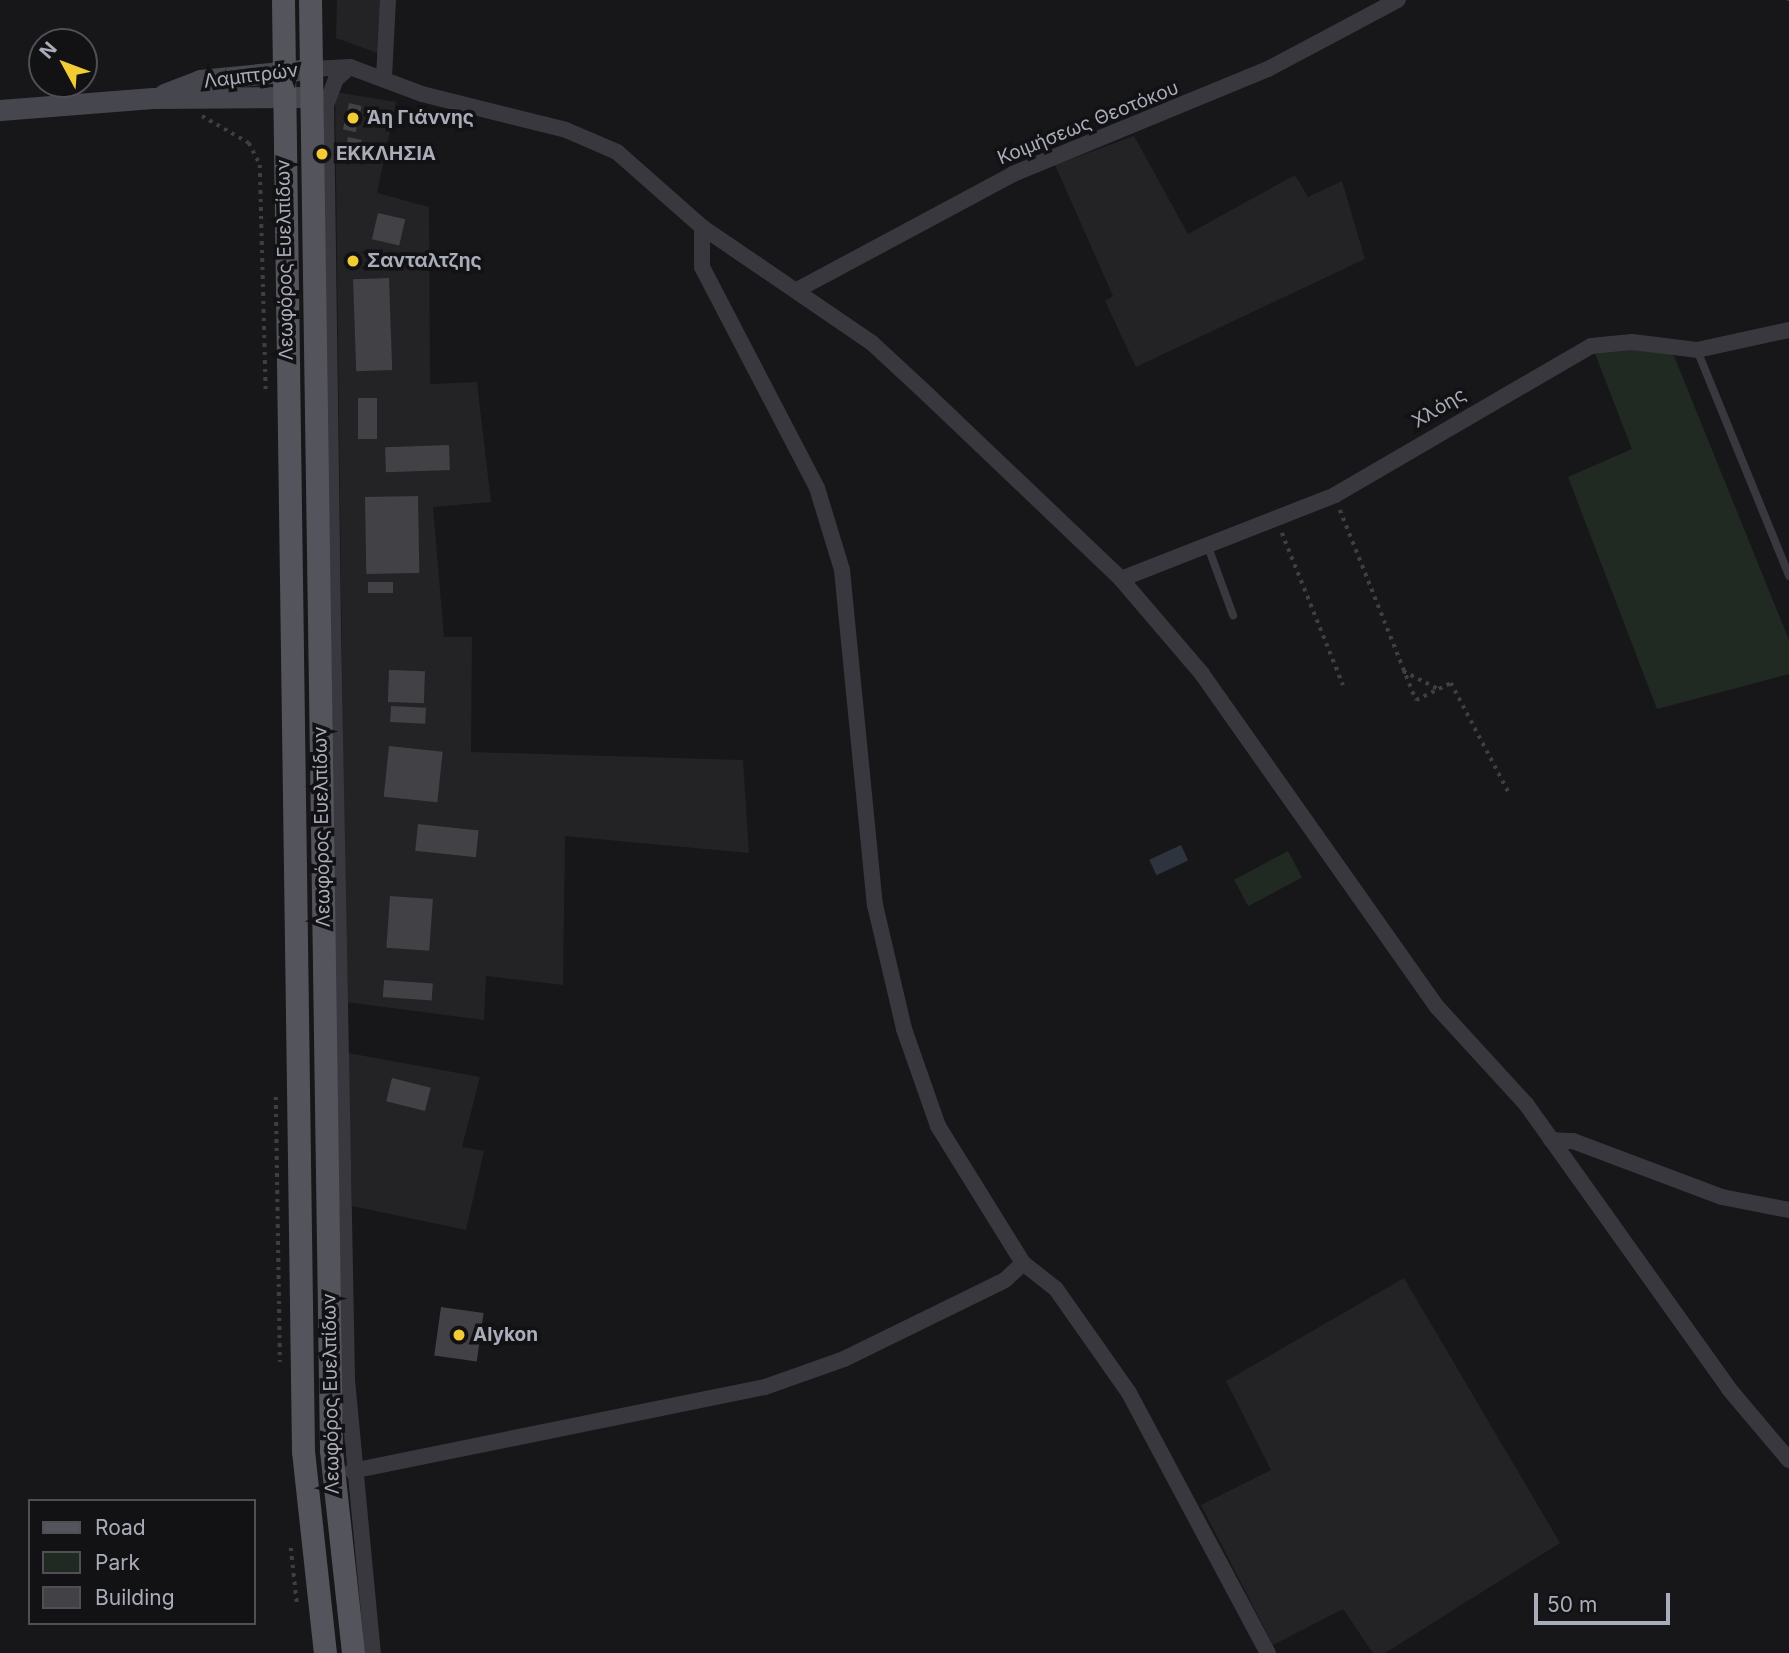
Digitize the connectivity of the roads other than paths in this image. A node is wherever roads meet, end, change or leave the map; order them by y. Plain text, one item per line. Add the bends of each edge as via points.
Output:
1 (283, 0) edge
2 (310, 0) edge
3 (322, 0) edge
4 (388, 0) edge
5 (1398, 0) edge
6 (312, 26) junction
7 (351, 67) junction
8 (311, 69) junction
9 (283, 71) junction
10 (384, 78) junction
11 (284, 97) junction
12 (312, 97) junction
13 (153, 98) junction
14 (0, 110) edge
15 (702, 227) junction
16 (797, 290) junction
17 (1789, 330) edge
18 (1697, 350) junction
19 (1205, 541) junction
20 (1789, 576) edge
21 (1121, 579) junction
22 (1233, 615) dead end
23 (1551, 1140) junction
24 (1789, 1210) edge
25 (1023, 1263) junction
26 (1789, 1460) edge
27 (352, 1471) junction
28 (325, 1653) edge
29 (353, 1653) edge
30 (373, 1653) edge
31 (1268, 1653) edge

1 - 9 main road, Λεωφόρος Ευελπίδων
2 - 6 main road, Λεωφόρος Ευελπίδων
3 - 6 street
4 - 10 street
5 - 16 street, Κοιμήσεως Θεοτόκου via 1268,69 1013,174
6 - 8 main road, Λεωφόρος Ευελπίδων
7 - 8 street
7 - 10 street
7 - 27 street via 336,79 326,105
8 - 9 street, Λαμπτρών
8 - 12 main road, Λεωφόρος Ευελπίδων
9 - 11 main road, Λεωφόρος Ευελπίδων
9 - 13 street, Λαμπτρών via 200,80
10 - 15 street via 585,137 617,152
11 - 12 street, Λαμπτρών
11 - 13 street, Λαμπτρών
11 - 28 main road, Λεωφόρος Ευελπίδων via 303,1451
12 - 29 main road, Λεωφόρος Ευελπίδων via 331,1450
13 - 14 street, Λαμπτρών
15 - 16 street
15 - 25 street via 702,267 817,488 842,570 875,905 904,1029 938,1126
16 - 21 street via 872,343
17 - 18 street, Χλόης
18 - 19 street, Χλόης via 1632,342 1591,346 1335,495
18 - 20 lane
19 - 21 street, Χλόης
19 - 22 lane
21 - 23 street via 1202,674 1438,1008 1510,1084
23 - 24 street via 1573,1141 1722,1197
23 - 26 street via 1729,1389
25 - 27 street via 1005,1280 844,1359 765,1387
25 - 31 street via 1056,1289 1129,1393
27 - 30 street

